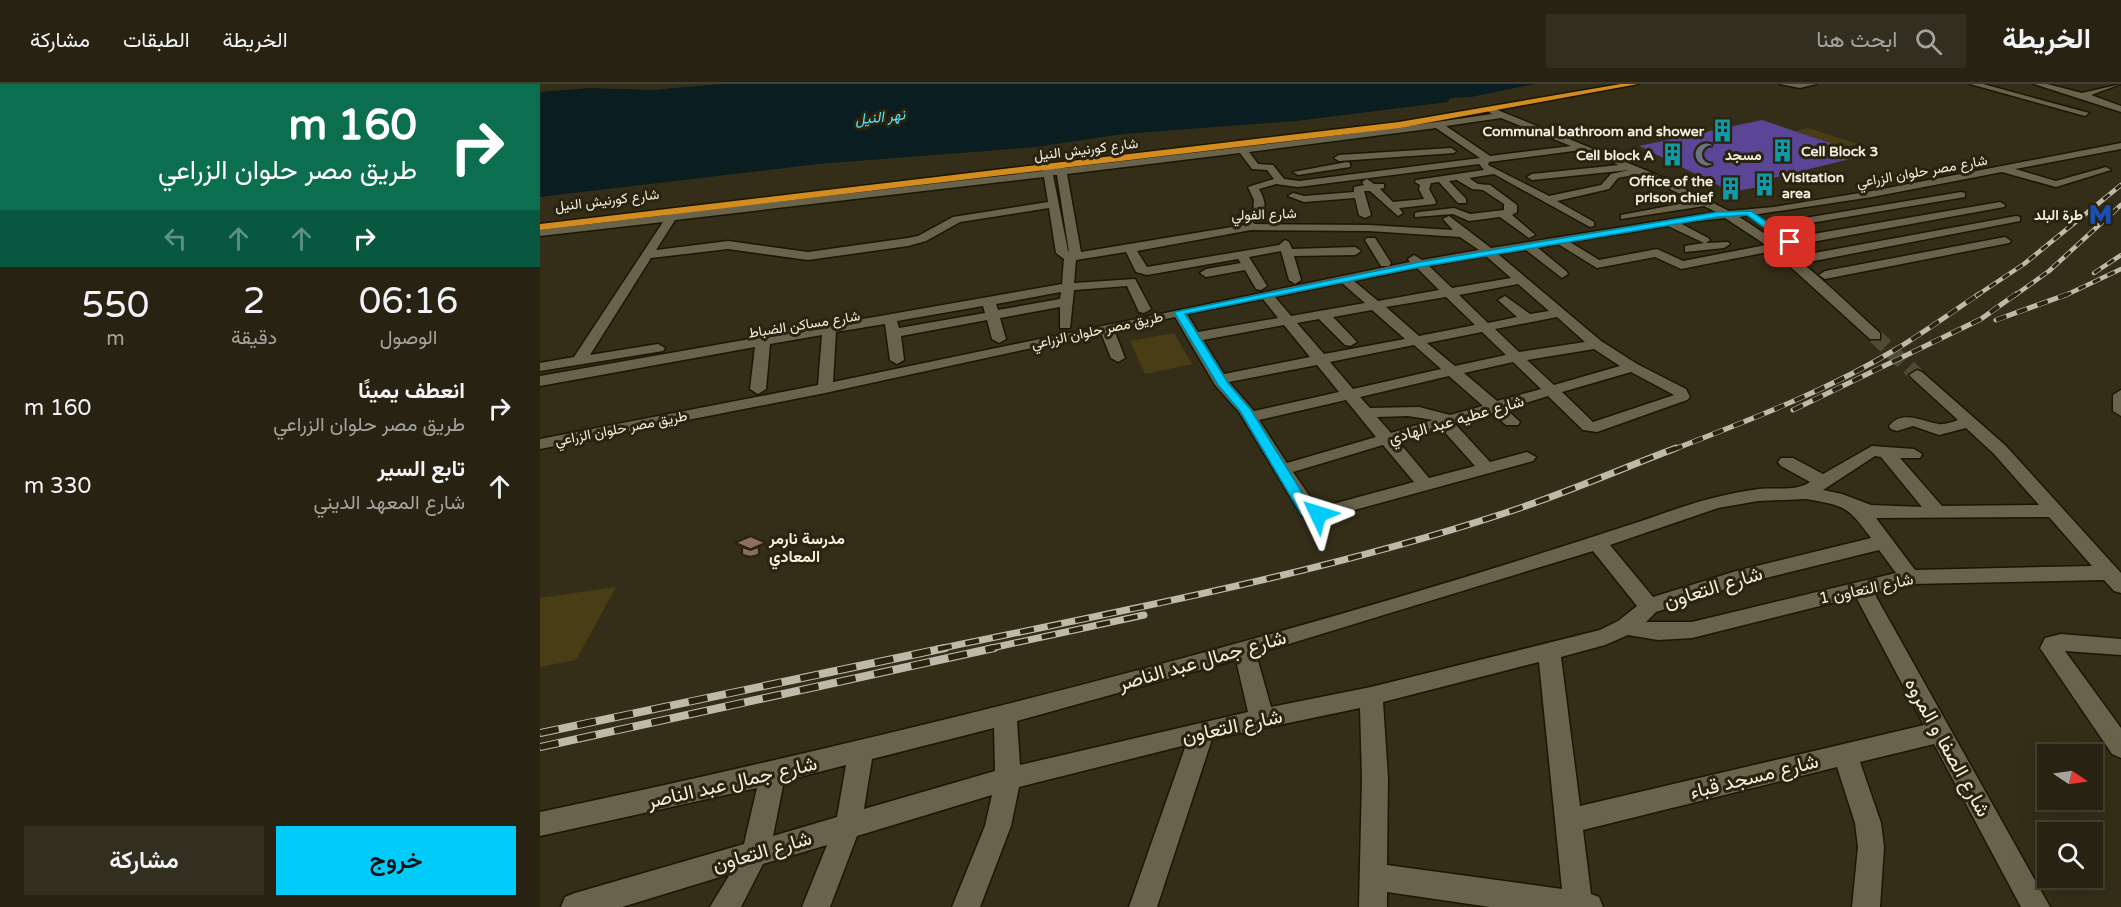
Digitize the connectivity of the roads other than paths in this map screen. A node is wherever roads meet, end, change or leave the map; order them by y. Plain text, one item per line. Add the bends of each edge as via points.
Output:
1 (1605, 84) edge
2 (1634, 84) edge
3 (1784, 84) edge
4 (1812, 84) edge
5 (1974, 84) edge
6 (2038, 84) edge
7 (2085, 84) edge
8 (2120, 84) edge
9 (2104, 88) junction
10 (2121, 92) edge
11 (2085, 96) junction
12 (2118, 106) edge
13 (1491, 111) junction
14 (2085, 113) dead end
15 (1430, 125) junction
16 (1319, 140) junction
17 (1372, 141) junction
18 (1283, 145) junction
19 (2121, 146) edge
20 (1580, 148) junction
21 (1242, 150) junction
22 (1429, 151) junction
23 (1451, 152) junction
24 (1291, 153) dead end
25 (1397, 154) junction
26 (1524, 155) junction
27 (1346, 157) junction
28 (1379, 157) junction
29 (1464, 162) junction
30 (1534, 162) dead end
31 (1441, 167) junction
32 (1544, 168) dead end
33 (1060, 169) junction
34 (1633, 169) junction
35 (2004, 169) junction
36 (1048, 170) junction
37 (1419, 170) junction
38 (1497, 170) junction
39 (2106, 170) dead end
40 (1396, 173) junction
41 (1477, 174) junction
42 (1460, 177) junction
43 (1277, 179) junction
44 (1339, 179) junction
45 (1442, 179) junction
46 (1427, 181) junction
47 (1559, 181) junction
48 (1530, 185) junction
49 (1372, 187) junction
50 (1346, 189) dead end
51 (1295, 190) junction
52 (1961, 195) dead end
53 (1856, 197) junction
54 (1546, 200) junction
55 (1462, 201) dead end
56 (1491, 202) dead end
57 (1706, 202) junction
58 (1053, 204) junction
59 (1241, 205) dead end
60 (1504, 205) junction
61 (2000, 205) dead end
62 (1314, 209) dead end
63 (1881, 209) junction
64 (1380, 210) junction
65 (1748, 213) junction
66 (1727, 214) junction
67 (672, 215) junction
68 (1275, 217) junction
69 (1336, 217) dead end
70 (1449, 219) dead end
71 (2016, 219) dead end
72 (540, 221) edge
73 (1421, 221) junction
74 (1909, 221) junction
75 (1514, 222) junction
76 (1669, 222) junction
77 (540, 227) edge
78 (1251, 227) junction
79 (1316, 227) junction
80 (1770, 227) junction
81 (1354, 228) junction
82 (1590, 229) junction
83 (1460, 232) junction
84 (540, 233) edge
85 (1936, 234) junction
86 (1371, 240) junction
87 (1528, 240) junction
88 (1558, 240) junction
89 (1704, 240) dead end
90 (2005, 241) dead end
91 (1790, 242) junction
92 (1326, 244) dead end
93 (1724, 244) dead end
94 (1775, 247) junction
95 (1130, 248) junction
96 (1484, 248) junction
97 (1966, 248) junction
98 (1287, 250) junction
99 (1355, 251) dead end
100 (647, 255) junction
101 (1241, 255) junction
102 (1070, 257) junction
103 (1809, 258) junction
104 (1624, 259) junction
105 (1416, 261) junction
106 (1706, 261) junction
107 (1385, 263) junction
108 (1185, 264) junction
109 (1248, 266) junction
110 (1562, 274) dead end
111 (1344, 279) junction
112 (1820, 279) junction
113 (1295, 280) junction
114 (1520, 280) junction
115 (1068, 290) junction
116 (1264, 291) junction
117 (1449, 292) junction
118 (1505, 300) dead end
119 (1206, 302) junction
120 (1374, 305) junction
121 (991, 308) junction
122 (1144, 309) junction
123 (1179, 312) junction
124 (1558, 313) junction
125 (1322, 314) junction
126 (1527, 319) junction
127 (1288, 320) junction
128 (1065, 325) junction
129 (892, 326) junction
130 (1106, 328) junction
131 (1486, 328) junction
132 (828, 330) junction
133 (1875, 336) tunnel mouth
134 (1194, 337) junction
135 (999, 339) junction
136 (1417, 341) junction
137 (763, 342) junction
138 (1350, 342) dead end
139 (1596, 344) junction
140 (1118, 357) dead end
141 (1516, 357) junction
142 (897, 360) junction
143 (1321, 360) junction
144 (579, 361) junction
145 (540, 367) edge
146 (1632, 367) junction
147 (1452, 371) junction
148 (1917, 375) tunnel mouth
149 (1220, 379) junction
150 (540, 381) edge
151 (825, 382) junction
152 (758, 389) junction
153 (1552, 391) junction
154 (1350, 394) junction
155 (2121, 395) edge
156 (1495, 408) junction
157 (2121, 411) edge
158 (1366, 413) junction
159 (1249, 417) junction
160 (1446, 422) junction
161 (1512, 422) dead end
162 (1971, 422) junction
163 (1897, 426) dead end
164 (540, 433) edge
165 (1387, 439) junction
166 (540, 444) edge
167 (1885, 451) junction
168 (1914, 454) dead end
169 (1527, 457) dead end
170 (1787, 462) dead end
171 (1485, 468) junction
172 (1281, 470) junction
173 (1425, 484) junction
174 (1814, 488) junction
175 (1858, 507) junction
176 (2056, 511) junction
177 (1938, 513) junction
178 (1597, 542) junction
179 (1884, 542) junction
180 (1910, 576) junction
181 (2115, 580) edge
182 (1861, 587) junction
183 (1649, 607) junction
184 (1626, 627) junction
185 (2121, 647) edge
186 (1244, 649) junction
187 (1549, 651) junction
188 (1371, 696) junction
189 (1005, 715) junction
190 (1262, 718) junction
191 (1203, 731) junction
192 (1940, 732) junction
193 (2121, 747) edge
194 (861, 752) junction
195 (1845, 754) junction
196 (773, 773) junction
197 (1008, 779) junction
198 (1569, 821) junction
199 (540, 824) edge
200 (848, 826) junction
201 (757, 852) junction
202 (1374, 877) junction
203 (631, 897) edge
204 (1584, 906) edge
205 (575, 907) edge
206 (724, 907) edge
207 (816, 907) edge
208 (966, 907) edge
209 (1143, 907) edge
210 (1373, 907) edge
211 (1866, 907) edge
212 (2036, 907) edge

1 - 13 highway, شارع كورنيش النيل
2 - 13 highway, شارع كورنيش النيل
3 - 4 street
5 - 14 street
6 - 11 street
7 - 9 street
8 - 9 street
9 - 10 street
9 - 11 street via 2084,93
11 - 12 street
13 - 15 street
13 - 20 street
13 - 72 highway, شارع كورنيش النيل
15 - 17 street
15 - 23 street
15 - 33 highway, شارع كورنيش النيل
15 - 38 street via 1485,156
16 - 17 street
16 - 18 street
16 - 27 street
17 - 28 street
18 - 21 street
18 - 24 street
19 - 35 street, شارع مصر حلوان الزراعي
20 - 26 street
20 - 34 street
21 - 33 street
21 - 43 street via 1255,166 1270,166
22 - 23 street
22 - 25 street
22 - 31 street
23 - 29 street
25 - 28 street
25 - 37 street
26 - 30 street
26 - 38 street
27 - 28 street
27 - 43 street
27 - 64 street
28 - 40 street
29 - 31 street
29 - 38 street
31 - 37 street
32 - 47 street
33 - 36 street
33 - 102 street via 1076,251
34 - 47 street
34 - 54 street via 1616,176 1605,188
34 - 57 street
35 - 39 street via 2053,183
35 - 53 street, شارع مصر حلوان الزراعي
36 - 58 street
36 - 67 street
37 - 40 street
38 - 41 street
38 - 41 street via 1488,180
38 - 48 street
40 - 64 street
41 - 42 street
42 - 45 street
42 - 60 street via 1476,187 1486,187
43 - 51 street via 1290,181
43 - 68 street via 1253,187
44 - 50 street
44 - 51 street
44 - 64 street
45 - 46 street
45 - 55 street
46 - 49 street
46 - 73 street via 1424,191 1432,201
47 - 48 street
48 - 54 street
48 - 60 street via 1506,191 1513,200
49 - 64 street
49 - 64 street
51 - 64 street via 1304,199
52 - 63 street
53 - 63 street
53 - 65 street, شارع مصر حلوان الزراعي
54 - 82 street
56 - 60 street
57 - 66 street
57 - 82 street, طريق مصر حلوان الزراعي
58 - 100 street via 957,219 922,239 908,242 808,256 728,245
58 - 102 street via 1062,253
59 - 68 street
60 - 73 street via 1469,218 1454,211
60 - 75 street
61 - 74 street
62 - 64 street
63 - 74 street
63 - 80 street
64 - 69 street
64 - 73 street, شارع الفولي
64 - 73 street
64 - 81 street, شارع الفولي
64 - 81 street
64 - 86 street
65 - 66 street, شارع مصر حلوان الزراعي
65 - 80 street
66 - 76 street, طريق مصر حلوان الزراعي
66 - 94 street
67 - 77 highway, شارع كورنيش النيل
67 - 84 street
67 - 100 street
68 - 78 street, شارع الفولي
68 - 78 street via 1245,216
68 - 79 street, شارع الفولي
68 - 98 street
70 - 83 street
71 - 85 street
73 - 83 street, شارع الفولي
74 - 85 street
74 - 91 street
75 - 83 street
75 - 87 street
76 - 82 street, طريق مصر حلوان الزراعي
76 - 89 street
78 - 95 street, شارع الفولي
79 - 81 street, شارع الفولي
79 - 92 street
80 - 91 street
81 - 86 street via 1354,239
82 - 87 street, طريق مصر حلوان الزراعي
82 - 88 street, طريق مصر حلوان الزراعي
82 - 104 street
83 - 96 street
85 - 97 street
85 - 103 street
86 - 107 street
87 - 88 street, طريق مصر حلوان الزراعي
87 - 96 street, طريق مصر حلوان الزراعي
87 - 110 street
88 - 104 street via 1595,264
90 - 97 street
91 - 103 street
93 - 106 street via 1685,247
94 - 106 street
94 - 112 street
95 - 102 street, شارع الفولي
95 - 108 street via 1142,271
96 - 105 street, طريق مصر حلوان الزراعي
96 - 114 street
97 - 112 street
98 - 99 street
98 - 101 street
98 - 113 street
100 - 144 street
101 - 108 street
101 - 109 street
102 - 115 street
103 - 112 street
104 - 106 street via 1657,253 1680,265
105 - 107 street, طريق مصر حلوان الزراعي
105 - 111 street, طريق مصر حلوان الزراعي
105 - 117 street
107 - 113 street, طريق مصر حلوان الزراعي
108 - 109 street via 1194,275
109 - 116 street
111 - 116 street, طريق مصر حلوان الزراعي
111 - 120 street
112 - 133 street
113 - 116 street, طريق مصر حلوان الزراعي
114 - 117 street
114 - 124 street
115 - 121 street
115 - 122 street via 1131,282
115 - 128 street
115 - 144 street, شارع مساكن الضباط
116 - 119 street, طريق مصر حلوان الزراعي
116 - 127 street
117 - 120 street
117 - 131 street
118 - 126 street
119 - 122 street, طريق مصر حلوان الزراعي
119 - 123 street, طريق مصر حلوان الزراعي
120 - 125 street
120 - 136 street
121 - 129 street
121 - 135 street
122 - 128 street, طريق مصر حلوان الزراعي
123 - 130 street, طريق مصر حلوان الزراعي
123 - 134 street
124 - 126 street
124 - 139 street
125 - 127 street
125 - 138 street
126 - 131 street
127 - 134 street
127 - 143 street
128 - 135 street, طريق مصر حلوان الزراعي
129 - 132 street
129 - 142 street
130 - 140 street
130 - 151 street, طريق مصر حلوان الزراعي
131 - 136 street
131 - 141 street
132 - 137 street
132 - 151 street
134 - 149 street
135 - 142 street, طريق مصر حلوان الزراعي
136 - 143 street
136 - 147 street
137 - 150 street
137 - 152 street
139 - 141 street
139 - 146 street
141 - 147 street
141 - 153 street
142 - 151 street, طريق مصر حلوان الزراعي
143 - 149 street
143 - 154 street
144 - 145 street, شارع مساكن الضباط
146 - 153 street, شارع عطيه عبد الهادي
146 - 153 street via 1681,392 1682,397 1597,427 1586,424
147 - 154 street
147 - 156 street
148 - 162 street
149 - 159 street
151 - 152 street, طريق مصر حلوان الزراعي
151 - 166 street, طريق مصر حلوان الزراعي
152 - 164 street, طريق مصر حلوان الزراعي
153 - 156 street, شارع عطيه عبد الهادي
154 - 158 street
154 - 159 street
155 - 157 street
156 - 160 street, شارع عطيه عبد الهادي
156 - 161 street
158 - 160 street via 1413,410
158 - 165 street
159 - 172 street
160 - 165 street, شارع عطيه عبد الهادي
160 - 171 street
162 - 163 street via 1939,430 1913,421
162 - 176 street
165 - 172 street, شارع عطيه عبد الهادي
165 - 173 street
167 - 168 street
167 - 174 street via 1872,451
167 - 177 street
169 - 171 street
170 - 174 street
171 - 173 street
172 - 173 street via 1306,510 1313,514
174 - 175 street, شارع جمال عبد الناصر
174 - 178 street, شارع جمال عبد الناصر via 1715,502
175 - 177 street, شارع جمال عبد الناصر via 1877,512
175 - 179 street
176 - 177 street, شارع جمال عبد الناصر
176 - 181 street
178 - 183 street
178 - 186 street, شارع جمال عبد الناصر
179 - 180 street
179 - 183 street, شارع التعاون via 1736,578
180 - 181 street, شارع التعاون 1
180 - 182 street, شارع التعاون 1
182 - 184 street, شارع التعاون 1 via 1692,630 1658,632
182 - 192 street, شارع الصفا و المروه
183 - 184 street, شارع التعاون
184 - 187 street, شارع التعاون via 1605,637
185 - 193 street via 2061,642 2051,648
186 - 189 street, شارع جمال عبد الناصر
186 - 190 street
187 - 188 street, شارع التعاون
187 - 198 street
188 - 190 street, شارع التعاون
188 - 202 street
189 - 194 street, شارع جمال عبد الناصر
189 - 197 street
190 - 191 street, شارع التعاون
191 - 197 street, شارع التعاون
191 - 209 street
192 - 195 street, شارع مسجد قباء
192 - 212 street, شارع الصفا و المروه
194 - 196 street, شارع جمال عبد الناصر
194 - 200 street
195 - 198 street, شارع مسجد قباء
195 - 211 street via 1868,823 1871,847
196 - 199 street, شارع جمال عبد الناصر
196 - 201 street
197 - 200 street, شارع التعاون
197 - 208 street via 999,826
198 - 204 street
200 - 201 street, شارع التعاون
200 - 207 street
201 - 203 street, شارع التعاون
201 - 206 street via 748,873
202 - 204 street
202 - 210 street
203 - 205 street, شارع التعاون

